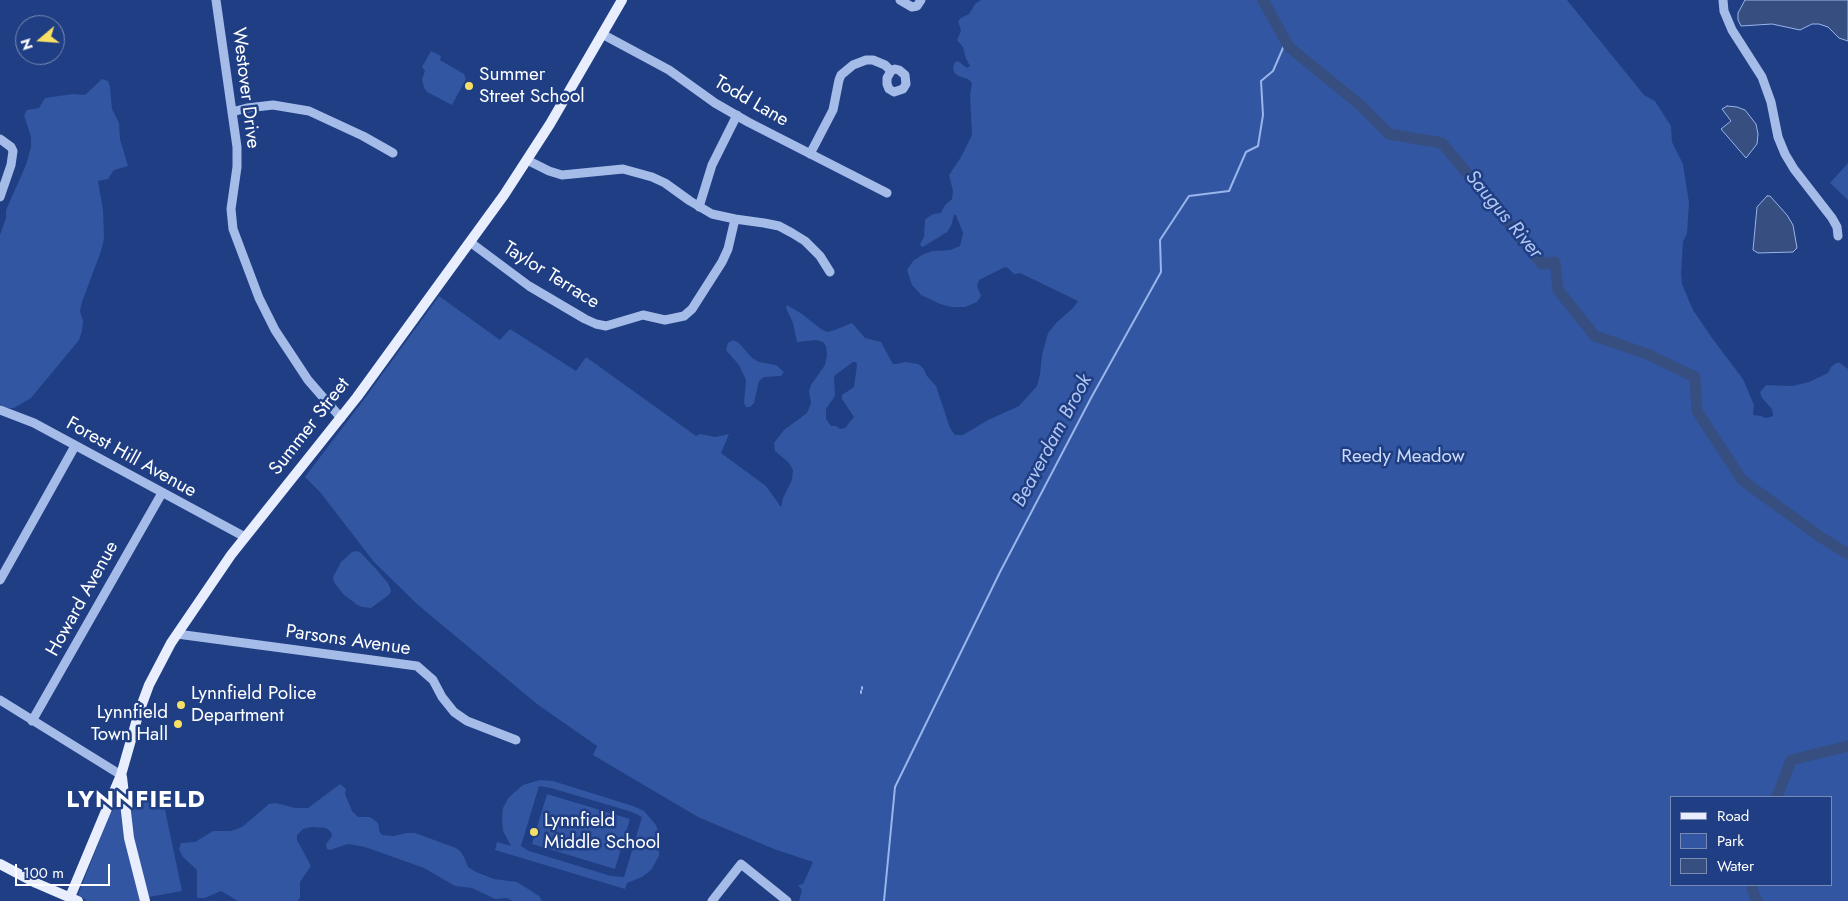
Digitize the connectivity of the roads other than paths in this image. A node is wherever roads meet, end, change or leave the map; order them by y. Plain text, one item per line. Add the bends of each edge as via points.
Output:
1 (216, 0) edge
2 (622, 0) edge
3 (900, 0) edge
4 (921, 0) edge
5 (1723, 0) edge
6 (602, 34) junction
7 (891, 72) dead end
8 (232, 112) junction
9 (736, 115) junction
10 (0, 139) edge
11 (393, 153) dead end
12 (810, 154) junction
13 (527, 160) junction
14 (887, 193) dead end
15 (0, 197) edge
16 (699, 207) junction
17 (735, 219) junction
18 (1838, 236) dead end
19 (470, 242) junction
20 (830, 272) dead end
21 (0, 410) edge
22 (341, 418) junction
23 (75, 446) junction
24 (162, 493) junction
25 (246, 537) junction
26 (0, 580) edge
27 (177, 634) junction
28 (0, 700) edge
29 (32, 721) junction
30 (516, 740) dead end
31 (121, 775) junction
32 (0, 864) edge
33 (74, 899) edge
34 (145, 901) edge
35 (712, 901) edge
36 (787, 901) edge

1 - 8 street, Westover Drive
2 - 6 main road, Summer Street
3 - 4 street via 912,7
5 - 18 street via 1732,30 1762,77 1778,137 1788,159 1832,218
6 - 9 street, Todd Lane via 669,70
6 - 13 main road, Summer Street
7 - 12 street via 880,62 866,60 853,65 842,75 838,80 833,110
8 - 11 street via 273,105 309,112
8 - 22 street, Westover Drive via 238,156 230,217 235,237 283,345
9 - 12 street, Todd Lane
9 - 16 street via 712,166
10 - 15 street via 13,151
12 - 14 street, Todd Lane
13 - 16 street via 562,175 608,169 638,172 666,183
13 - 19 main road, Summer Street
16 - 17 street via 712,214
17 - 19 street, Taylor Terrace via 722,262 692,309 684,316 665,320 643,315 606,326 585,319 528,286
17 - 20 street via 779,226 792,233 820,256
19 - 22 main road, Summer Street
21 - 23 street, Forest Hill Avenue via 34,423
22 - 25 main road, Summer Street
23 - 24 street, Forest Hill Avenue
23 - 26 street
24 - 25 street, Forest Hill Avenue
24 - 29 street, Howard Avenue
25 - 27 main road, Summer Street
27 - 30 street, Parsons Avenue via 417,666 432,680 454,712 467,721
27 - 31 main road, Summer Street via 149,685
28 - 29 street
29 - 31 street
31 - 33 main road, Summer Street
31 - 34 main road via 129,838
32 - 33 main road
35 - 36 street via 741,864

